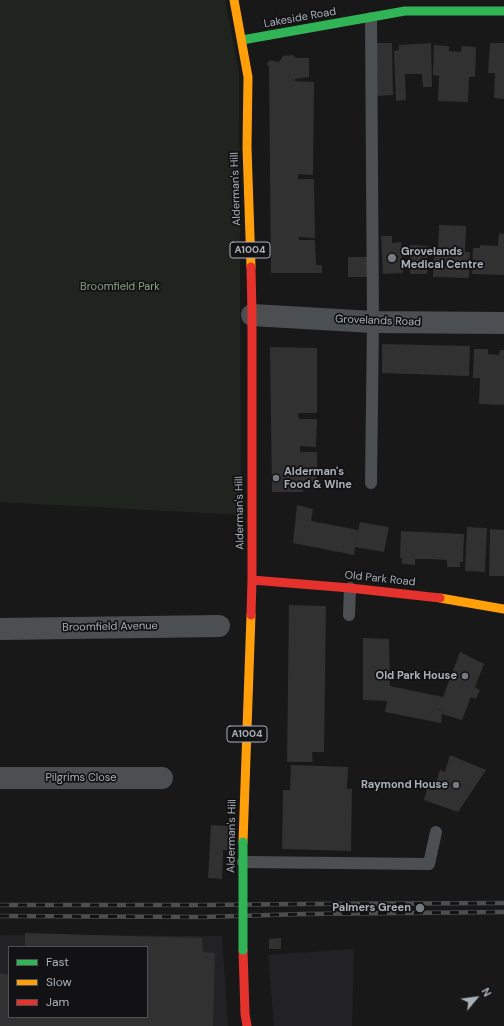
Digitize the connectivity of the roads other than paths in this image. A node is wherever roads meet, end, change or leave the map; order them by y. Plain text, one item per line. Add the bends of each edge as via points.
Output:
1 (234, 0) edge
2 (404, 6) edge
3 (504, 11) edge
4 (371, 18) junction
5 (242, 40) junction
6 (252, 315) junction
7 (373, 322) junction
8 (504, 323) edge
9 (371, 483) dead end
10 (252, 580) junction
11 (350, 588) junction
12 (504, 609) edge
13 (349, 615) dead end
14 (219, 626) dead end
15 (0, 629) edge
16 (0, 778) edge
17 (162, 778) dead end
18 (436, 832) dead end
19 (243, 862) junction
20 (247, 1026) edge

1 - 5 main road, Alderman's Hill / A1004
2 - 3 main road, Lakeside Road
2 - 4 main road, Lakeside Road
4 - 5 main road, Lakeside Road
4 - 7 lane
5 - 6 main road, Alderman's Hill / A1004 via 248,77 247,147
6 - 7 street, Grovelands Road
6 - 10 main road, Alderman's Hill / A1004
7 - 8 street, Grovelands Road
7 - 9 lane
10 - 11 main road, Old Park Road
10 - 19 main road, Alderman's Hill / A1004, bridge
11 - 12 main road, Old Park Road via 435,597
11 - 13 lane
14 - 15 street, Broomfield Avenue
16 - 17 street, Pilgrims Close
18 - 19 lane via 428,864
19 - 20 main road, Alderman's Hill / A1004, bridge via 243,950

